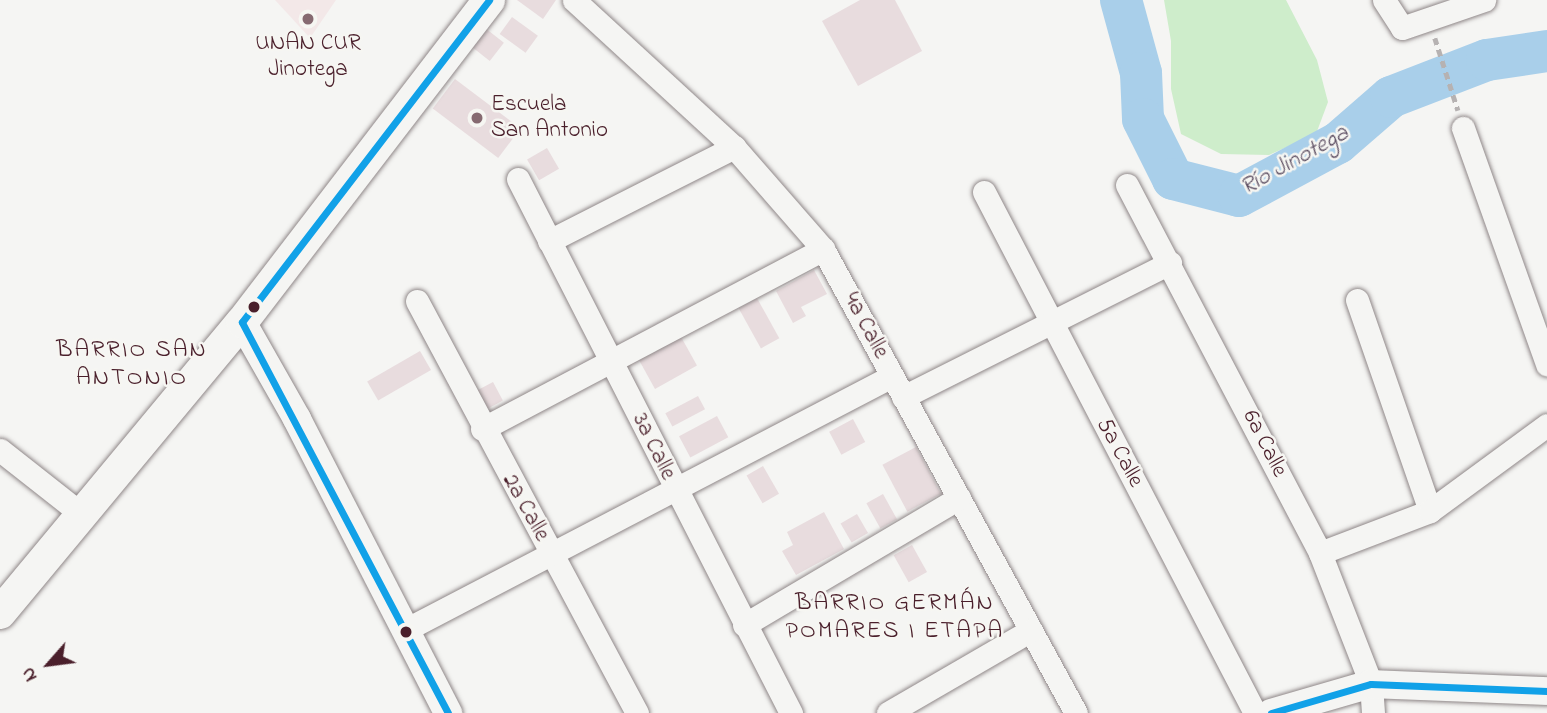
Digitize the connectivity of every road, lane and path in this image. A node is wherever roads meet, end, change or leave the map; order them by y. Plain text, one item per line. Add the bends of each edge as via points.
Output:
1 (489, 0) edge
2 (573, 0) edge
3 (1384, 0) edge
4 (1484, 0) edge
5 (1429, 19) junction
6 (1463, 128) joint
7 (734, 148) junction
8 (518, 179) dead end
9 (1127, 185) dead end
10 (984, 192) dead end
11 (549, 242) junction
12 (823, 249) junction
13 (1170, 263) junction
14 (1357, 300) dead end
15 (417, 301) dead end
16 (242, 322) junction
17 (1051, 323) junction
18 (611, 360) junction
19 (1547, 364) edge
20 (892, 376) junction
21 (903, 397) junction
22 (1547, 425) edge
23 (482, 429) junction
24 (0, 450) edge
25 (675, 490) junction
26 (959, 498) junction
27 (1430, 511) junction
28 (84, 516) junction
29 (1320, 553) junction
30 (550, 554) junction
31 (0, 614) edge
32 (744, 625) junction
33 (405, 630) junction
34 (1031, 630) junction
35 (1371, 684) junction
36 (1547, 691) edge
37 (448, 713) edge
38 (637, 713) edge
39 (792, 713) edge
40 (888, 713) edge
41 (1076, 713) edge
42 (1255, 713) edge
43 (1271, 713) edge
44 (1373, 713) edge

1 - 16 main road
2 - 7 street, 4a Calle
3 - 5 street via 1396,24 1410,27
4 - 5 street
5 - 6 path
6 - 19 street
7 - 11 street
7 - 12 street, 4a Calle
8 - 11 street, 3a Calle
9 - 13 street, 6a Calle
10 - 17 street, 5a Calle
11 - 18 street, 3a Calle
12 - 18 street
12 - 20 street, 4a Calle
13 - 17 street
13 - 29 street, 6a Calle
14 - 27 street
15 - 23 street, 2a Calle
16 - 28 main road
16 - 33 street
17 - 21 street
17 - 42 street, 5a Calle
18 - 23 street
18 - 25 street, 3a Calle
20 - 21 street, 4a Calle
20 - 25 street
21 - 26 street, 4a Calle
22 - 27 street
23 - 30 street, 2a Calle
24 - 28 street
25 - 30 street
25 - 32 street, 3a Calle
26 - 32 street
26 - 34 street, 4a Calle
27 - 29 street
28 - 31 main road
29 - 35 street, 6a Calle
30 - 33 street
30 - 38 street, 2a Calle
32 - 39 street, 3a Calle
33 - 37 street
34 - 40 street
34 - 41 street, 4a Calle
35 - 36 street
35 - 43 street
35 - 44 street, 6a Calle

